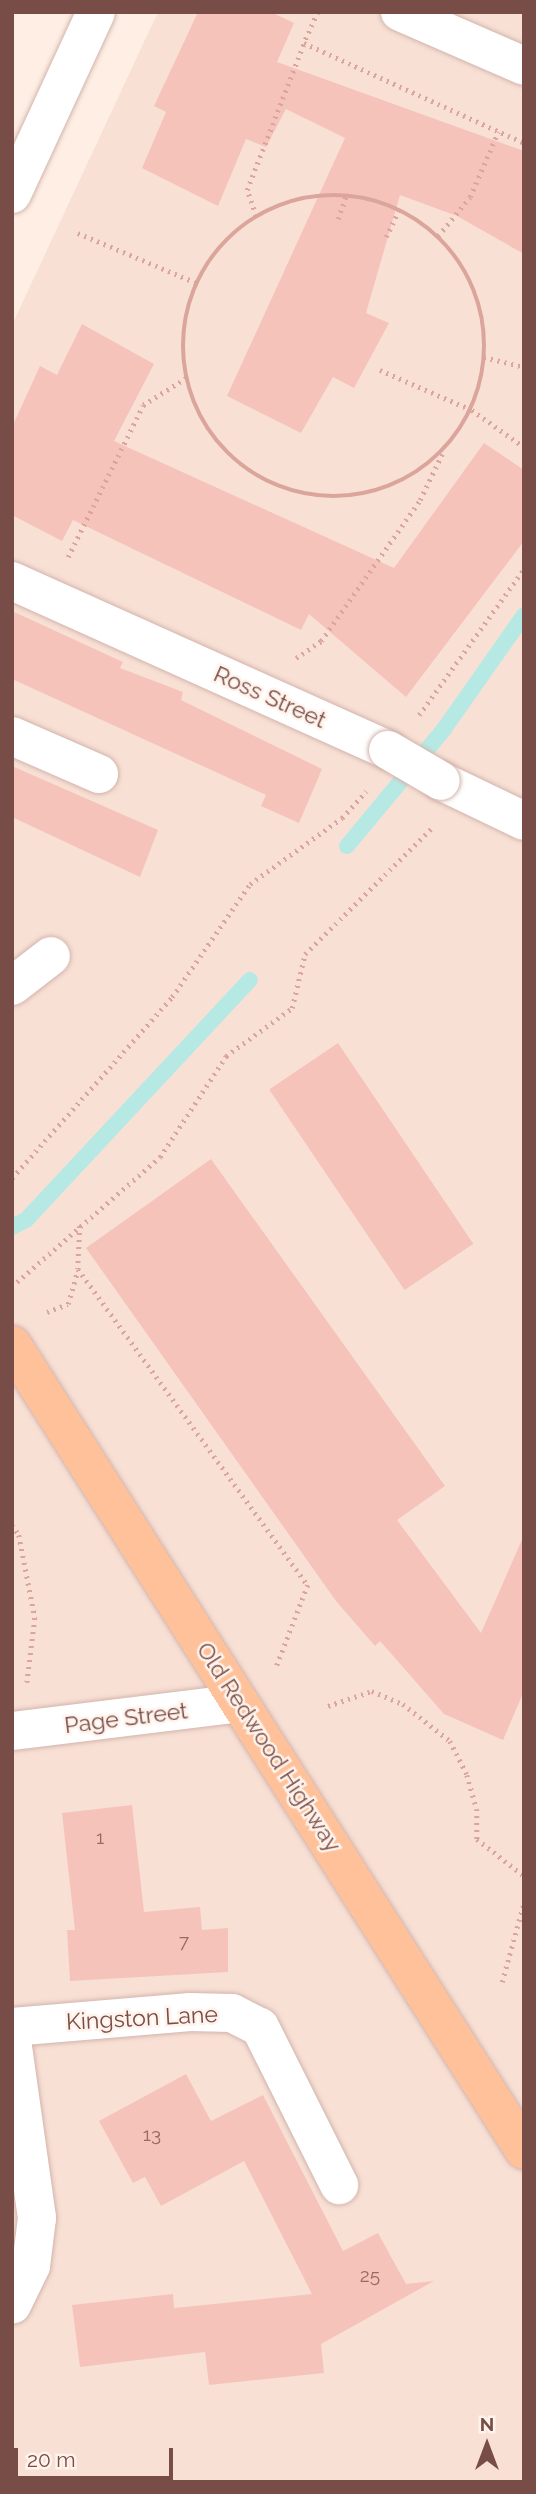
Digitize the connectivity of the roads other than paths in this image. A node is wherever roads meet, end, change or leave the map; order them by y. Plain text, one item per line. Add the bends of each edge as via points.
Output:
1 (96, 12) edge
2 (400, 12) edge
3 (524, 66) edge
4 (12, 194) edge
5 (12, 581) edge
6 (12, 736) edge
7 (99, 774) dead end
8 (524, 821) edge
9 (51, 956) dead end
10 (12, 986) edge
11 (12, 1345) edge
12 (239, 1703) junction
13 (12, 1731) edge
14 (12, 2027) edge
15 (12, 2040) edge
16 (524, 2150) edge
17 (339, 2185) dead end
18 (12, 2305) edge

1 - 4 street
2 - 3 street
5 - 8 street, Ross Street, bridge via 381,765 451,786
6 - 7 street
9 - 10 street
11 - 12 main road, Old Redwood Highway
12 - 13 street, Page Street
12 - 16 main road, Old Redwood Highway
14 - 17 street, Kingston Lane via 190,2012 232,2013 260,2027
15 - 18 street via 37,2218 30,2266

